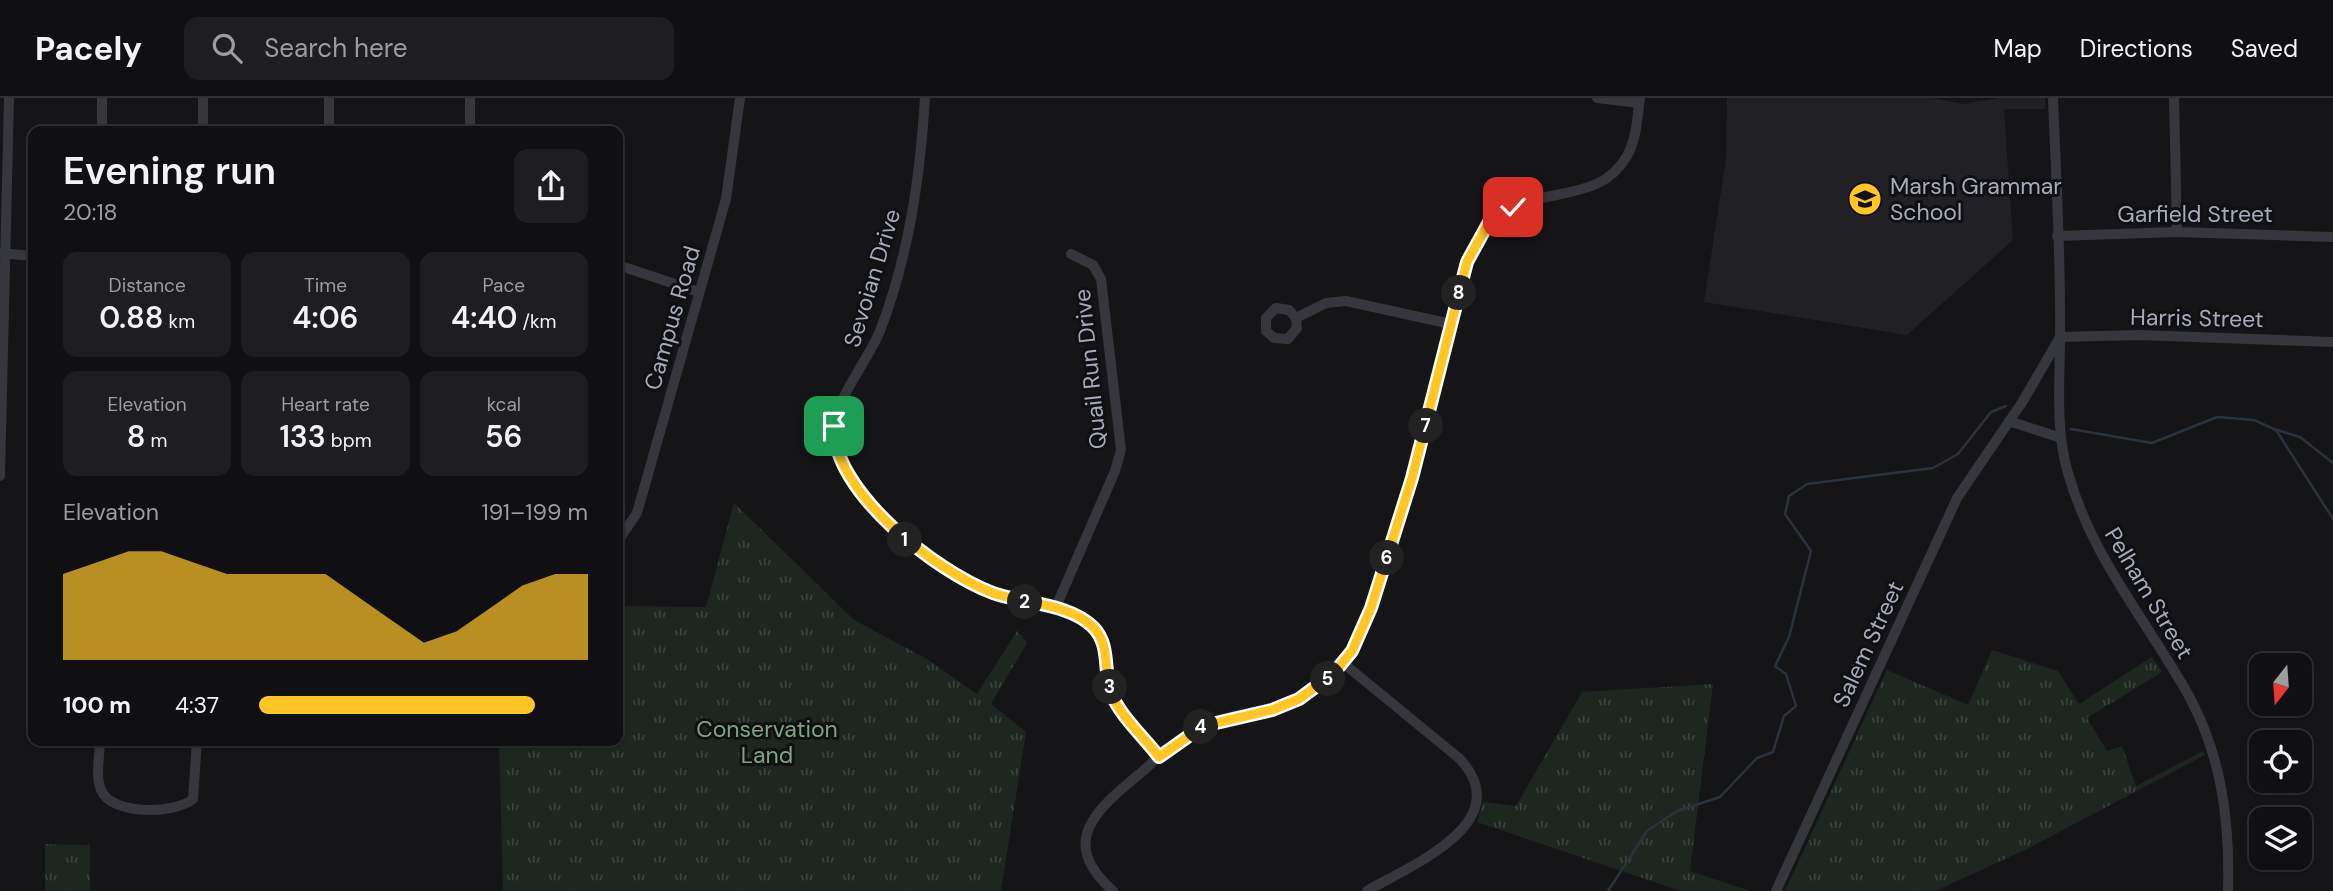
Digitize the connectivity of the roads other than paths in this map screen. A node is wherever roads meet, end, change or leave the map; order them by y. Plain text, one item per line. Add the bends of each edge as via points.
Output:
1 (9, 98) edge
2 (102, 98) edge
3 (203, 98) edge
4 (329, 98) edge
5 (470, 98) edge
6 (740, 98) edge
7 (925, 98) edge
8 (1597, 98) edge
9 (2053, 98) edge
10 (2174, 98) edge
11 (1639, 101) edge
12 (102, 126) edge
13 (203, 126) edge
14 (329, 126) edge
15 (470, 126) edge
16 (2178, 232) junction
17 (2057, 236) junction
18 (2333, 237) edge
19 (4, 253) edge
20 (1071, 254) dead end
21 (28, 255) edge
22 (623, 267) edge
23 (699, 292) junction
24 (1296, 318) dead end
25 (1451, 324) junction
26 (2060, 337) junction
27 (2333, 342) edge
28 (2009, 421) junction
29 (2061, 438) junction
30 (0, 476) edge
31 (623, 534) edge
32 (1055, 609) junction
33 (1343, 663) junction
34 (100, 746) edge
35 (197, 746) edge
36 (1159, 757) junction
37 (1113, 891) edge
38 (1367, 891) edge
39 (1776, 891) edge
40 (2228, 891) edge

1 - 19 street
2 - 12 street
3 - 13 street
4 - 14 street
5 - 15 street
6 - 23 street, Campus Road via 726,199
7 - 32 street, Sevoian Drive via 908,239 876,339 835,418 834,440 842,462 869,501 916,548 945,570 978,586
8 - 11 street
9 - 17 street, Pelham Street
10 - 16 street
11 - 25 street via 1631,147 1608,177 1513,207 1489,222 1470,253
16 - 17 street, Garfield Street
16 - 18 street, Garfield Street
17 - 26 street, Pelham Street
19 - 21 street
19 - 30 street
20 - 32 street, Quail Run Drive via 1093,265 1101,279 1122,443 1115,471
22 - 23 street
23 - 31 street, Campus Road via 637,513
24 - 25 street via 1326,303 1346,301
25 - 33 street via 1395,533 1366,622
26 - 27 street, Harris Street
26 - 28 street, Salem Street
26 - 29 street, Pelham Street
28 - 29 street
28 - 39 street, Salem Street via 1957,498
29 - 40 street, Pelham Street via 2071,482 2101,557 2189,696 2211,747 2226,815
32 - 36 street, Sevoian Drive via 1083,619 1098,633 1112,695
33 - 36 street via 1323,684 1299,699 1203,726
33 - 38 street via 1460,759 1476,788 1474,812 1461,833
34 - 35 street via 99,780 105,796 136,809 184,806 192,799
36 - 37 street via 1101,805 1088,825 1090,864

